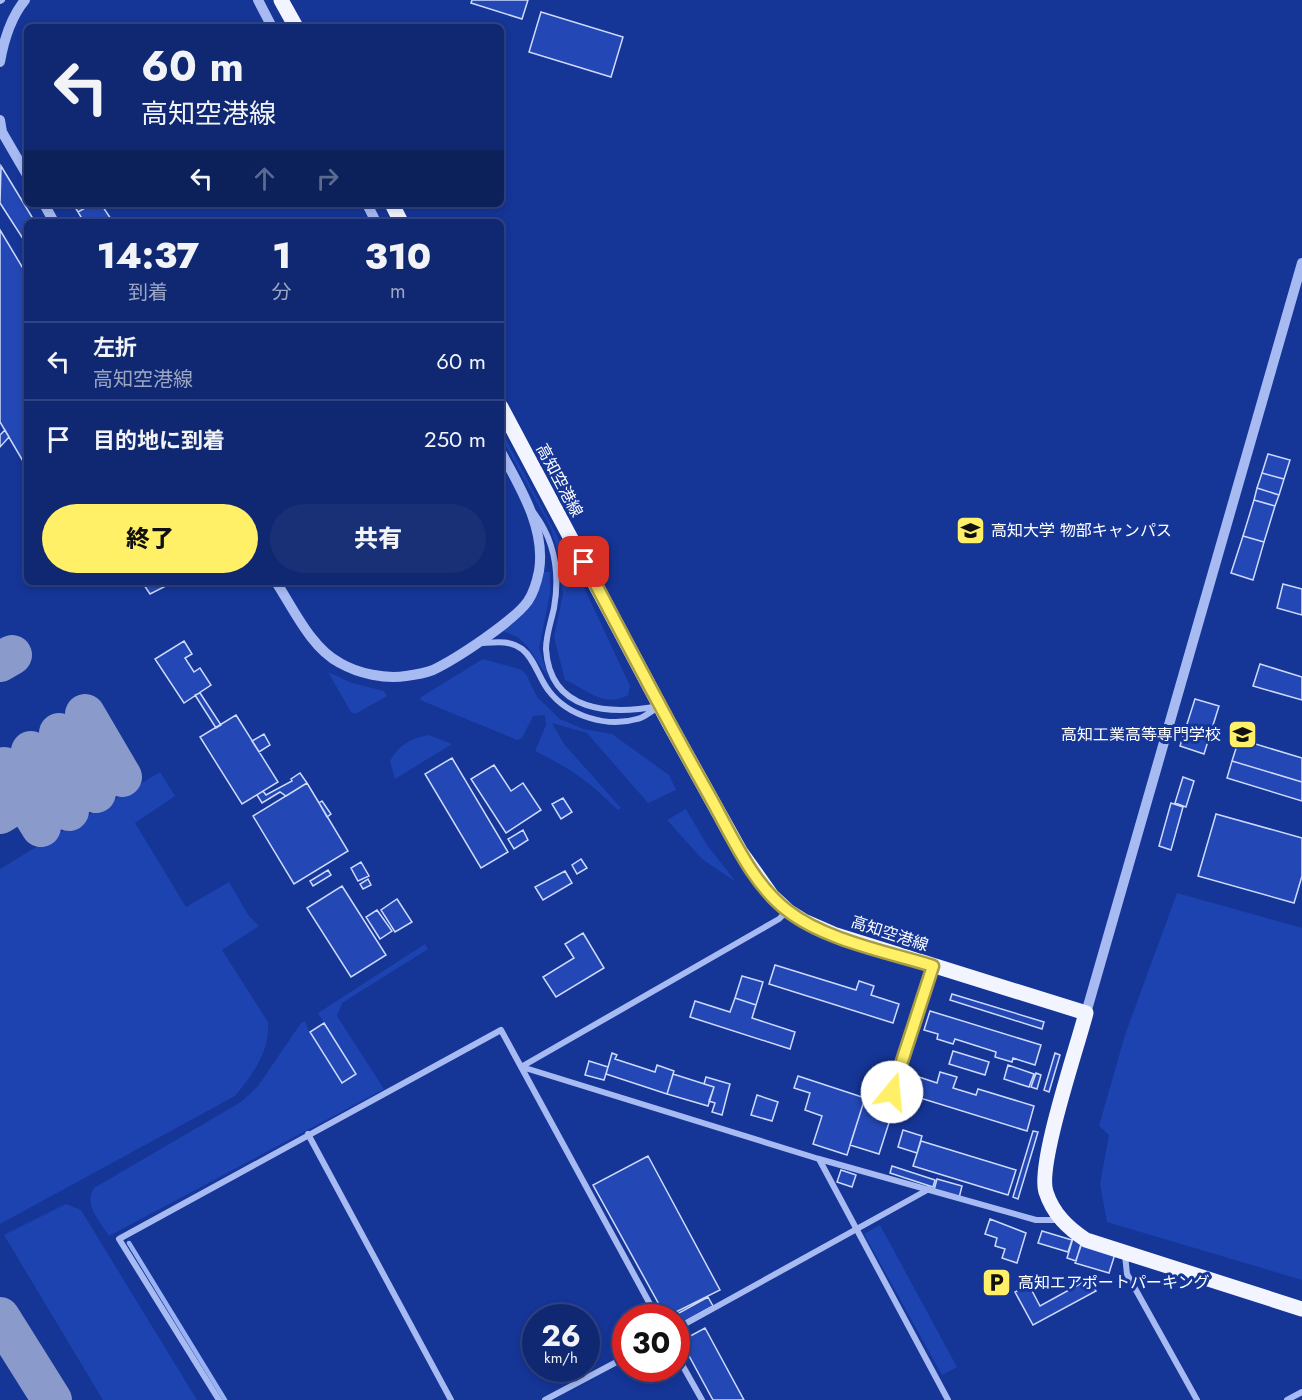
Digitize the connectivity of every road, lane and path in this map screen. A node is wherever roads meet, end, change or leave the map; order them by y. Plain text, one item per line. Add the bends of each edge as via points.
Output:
1 (25, 0) edge
2 (258, 0) edge
3 (281, 0) edge
4 (270, 24) edge
5 (294, 24) edge
6 (2, 40) edge
7 (0, 62) edge
8 (0, 120) edge
9 (24, 170) edge
10 (1302, 263) edge
11 (504, 413) edge
12 (504, 458) edge
13 (530, 507) junction
14 (278, 585) edge
15 (477, 643) junction
16 (660, 706) junction
17 (788, 911) junction
18 (933, 966) junction
19 (1086, 1013) junction
20 (521, 1067) junction
21 (892, 1092) dead end
22 (308, 1134) junction
23 (819, 1159) junction
24 (929, 1189) junction
25 (1061, 1220) junction
26 (856, 1231) junction
27 (1125, 1254) junction
28 (650, 1304) edge
29 (1302, 1309) edge
30 (690, 1321) edge
31 (612, 1364) edge
32 (690, 1379) edge
33 (1302, 1392) edge
34 (219, 1400) edge
35 (451, 1400) edge
36 (545, 1400) edge
37 (702, 1400) edge
38 (948, 1400) edge
39 (1197, 1400) edge
40 (1287, 1400) edge

1 - 6 street
2 - 4 street
3 - 5 main road
6 - 7 street
8 - 9 street via 2,132
10 - 19 street
11 - 16 main road, 高知空港線
12 - 13 street
13 - 15 street via 539,549 535,586 520,609
13 - 16 street via 546,528 555,563 556,594 546,649 557,683 576,701 604,710 634,711
14 - 15 street via 311,636 330,657 360,671 393,677 431,670
15 - 16 street via 501,642 523,650 549,691 581,715 604,720 638,719
16 - 17 main road, 高知空港線 via 740,851 772,896
17 - 18 main road, 高知空港線 via 836,935
17 - 20 street
18 - 19 main road, 高知空港線
18 - 21 street
19 - 25 main road via 1043,1175 1051,1206
20 - 22 street via 501,1030
20 - 23 street
20 - 28 street
22 - 34 street via 119,1239
22 - 35 street
23 - 24 street
23 - 26 street
24 - 25 street via 1036,1220
24 - 26 street
25 - 27 main road via 1086,1240
26 - 30 street
26 - 38 street
27 - 29 main road
27 - 39 street via 1127,1274
31 - 36 street
32 - 37 street
33 - 40 street

